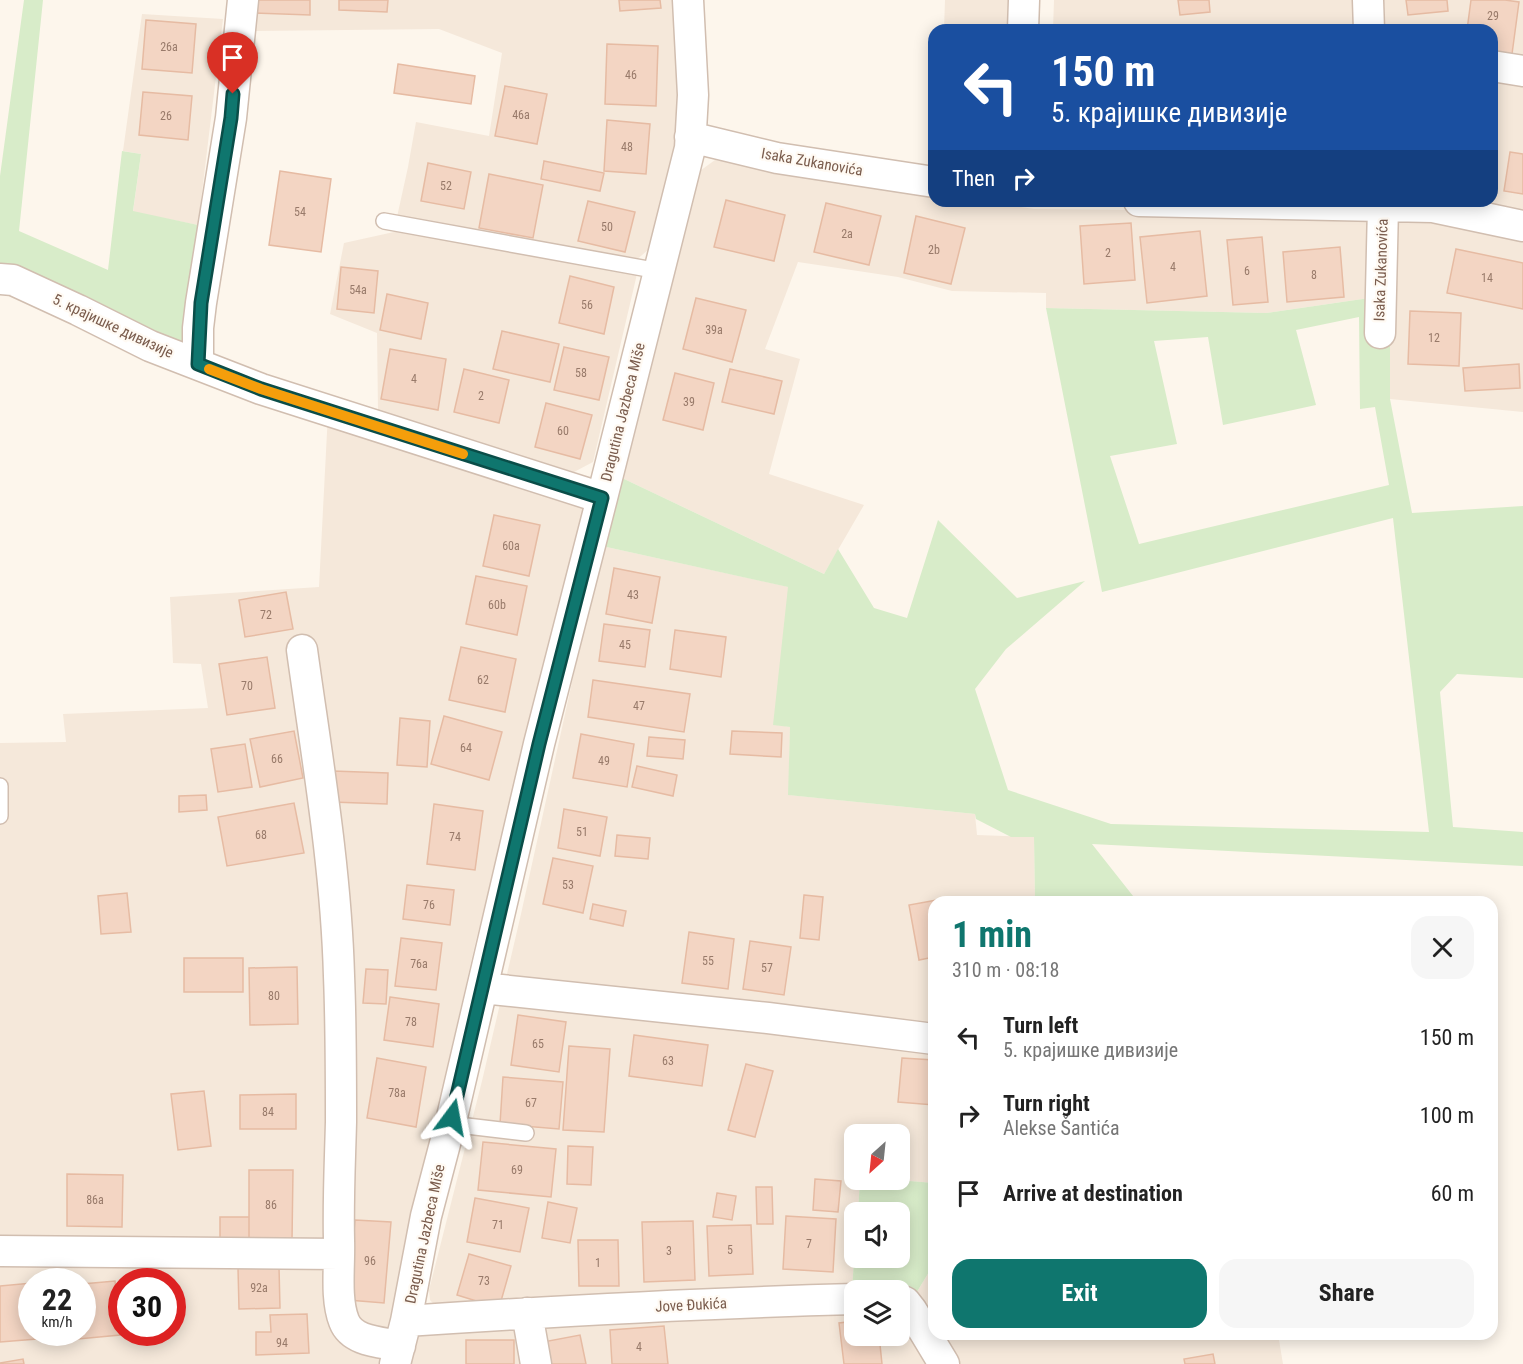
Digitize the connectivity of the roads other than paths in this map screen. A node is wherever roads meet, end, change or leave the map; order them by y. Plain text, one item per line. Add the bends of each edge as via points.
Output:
1 (243, 0) edge
2 (688, 0) edge
3 (1024, 0) edge
4 (1368, 0) edge
5 (1023, 24) edge
6 (1369, 24) edge
7 (1498, 67) edge
8 (1523, 71) edge
9 (690, 137) junction
10 (928, 181) edge
11 (1378, 207) edge
12 (1433, 207) edge
13 (384, 221) dead end
14 (1523, 226) edge
15 (659, 271) junction
16 (0, 279) edge
17 (1380, 333) dead end
18 (198, 364) junction
19 (602, 498) junction
20 (302, 650) dead end
21 (0, 786) edge
22 (0, 816) edge
23 (482, 988) junction
24 (928, 1038) edge
25 (450, 1124) junction
26 (526, 1132) dead end
27 (0, 1251) edge
28 (339, 1254) junction
29 (844, 1299) edge
30 (910, 1308) edge
31 (527, 1313) junction
32 (928, 1338) edge
33 (930, 1340) edge
34 (400, 1344) edge
35 (536, 1364) edge
36 (944, 1364) edge

1 - 18 street via 231,118 201,303
2 - 9 street, Dragutina Jazbeca Miše via 693,95
3 - 5 street
4 - 6 street
7 - 8 street
9 - 10 street, Isaka Zukanovića via 777,158
9 - 15 street, Dragutina Jazbeca Miše
11 - 17 street, Isaka Zukanovića
12 - 14 street, Isaka Zukanovića
13 - 15 lane
15 - 19 street, Dragutina Jazbeca Miše
16 - 18 street, 5. крајишке дивизије via 13,280 150,346
18 - 19 street, 5. крајишке дивизије via 261,389
19 - 23 street, Dragutina Jazbeca Miše
20 - 28 street via 338,936
21 - 22 lane
23 - 24 street
23 - 25 street, Dragutina Jazbeca Miše
25 - 26 lane
25 - 34 street, Dragutina Jazbeca Miše via 426,1216
27 - 28 street
28 - 34 street via 339,1292 346,1325 354,1335
29 - 31 street, Jove Đukića
30 - 32 street
31 - 34 street, Jove Đukića
31 - 35 street
33 - 36 street

